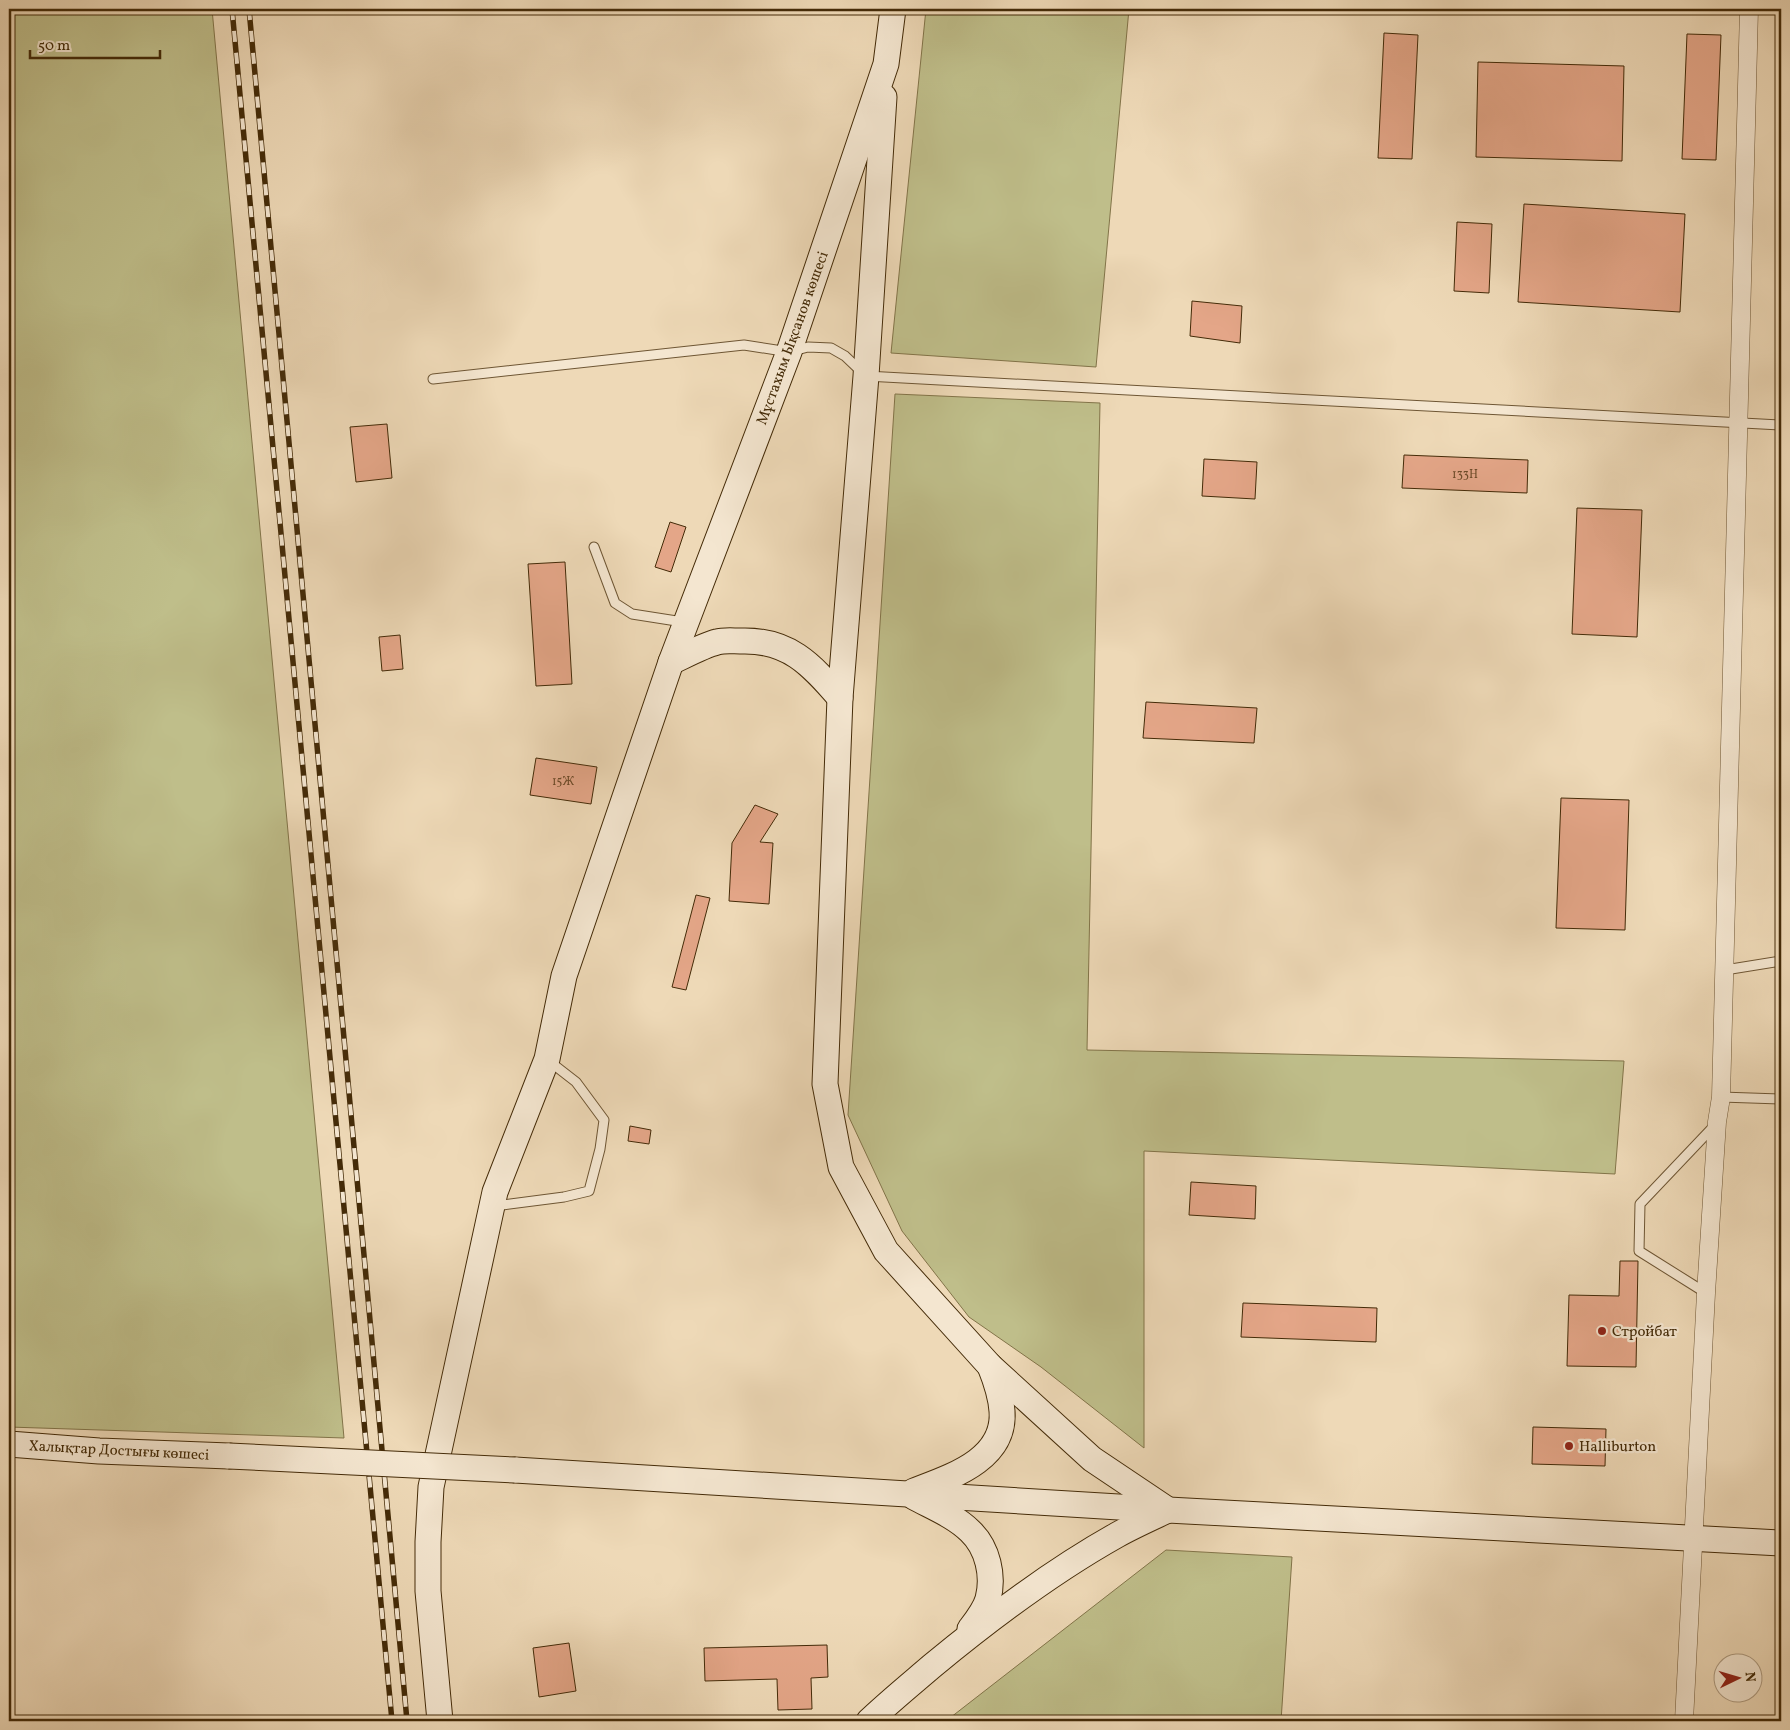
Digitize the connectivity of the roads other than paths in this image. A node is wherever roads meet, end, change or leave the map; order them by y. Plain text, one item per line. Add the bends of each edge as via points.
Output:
1 (893, 9) edge
2 (1749, 9) edge
3 (886, 64) junction
4 (789, 352) junction
5 (866, 376) junction
6 (433, 379) dead end
7 (1739, 423) junction
8 (1781, 425) edge
9 (594, 547) dead end
10 (686, 623) junction
11 (671, 662) junction
12 (840, 698) junction
13 (1781, 962) edge
14 (1725, 970) junction
15 (547, 1059) junction
16 (1721, 1097) junction
17 (1781, 1099) edge
18 (1717, 1122) junction
19 (492, 1206) junction
20 (1706, 1293) junction
21 (990, 1366) junction
22 (9, 1444) edge
23 (908, 1494) junction
24 (1168, 1510) junction
25 (1693, 1539) junction
26 (1781, 1543) edge
27 (954, 1648) junction
28 (440, 1721) edge
29 (869, 1721) edge
30 (1684, 1721) edge

1 - 3 main road, Мұстахым Ықсанов көшесі
2 - 7 street
3 - 4 main road, Мұстахым Ықсанов көшесі
3 - 5 main road
4 - 5 lane via 808,347 831,348 846,356
4 - 6 lane via 744,345
4 - 10 main road, Мұстахым Ықсанов көшесі
5 - 7 lane
5 - 12 main road
7 - 8 lane
7 - 14 street
9 - 10 lane via 615,603 632,614
10 - 11 main road, Мұстахым Ықсанов көшесі
11 - 12 main road via 717,642 756,640 794,654 818,672
11 - 15 main road, Мұстахым Ықсанов көшесі via 564,976
12 - 21 main road via 825,1084 840,1167 886,1251
13 - 14 lane
14 - 16 street
15 - 19 main road, Мұстахым Ықсанов көшесі
15 - 19 lane via 576,1082 604,1120 589,1191
16 - 17 lane
16 - 18 street
18 - 20 street
18 - 20 lane via 1640,1204 1639,1251
19 - 28 main road, Мұстахым Ықсанов көшесі via 431,1487 428,1592
20 - 25 street
21 - 23 main road via 1002,1413 1000,1430 993,1445 960,1473
21 - 24 main road via 1092,1459
22 - 23 main road, Халықтар Достығы көшесі, bridge
23 - 24 main road, Халықтар Достығы көшесі
23 - 27 main road via 970,1530 986,1555 990,1570 988,1600 980,1616
24 - 25 main road, Халықтар Достығы көшесі
24 - 27 main road via 1056,1572
25 - 26 main road, Халықтар Достығы көшесі
25 - 30 street
27 - 29 main road

